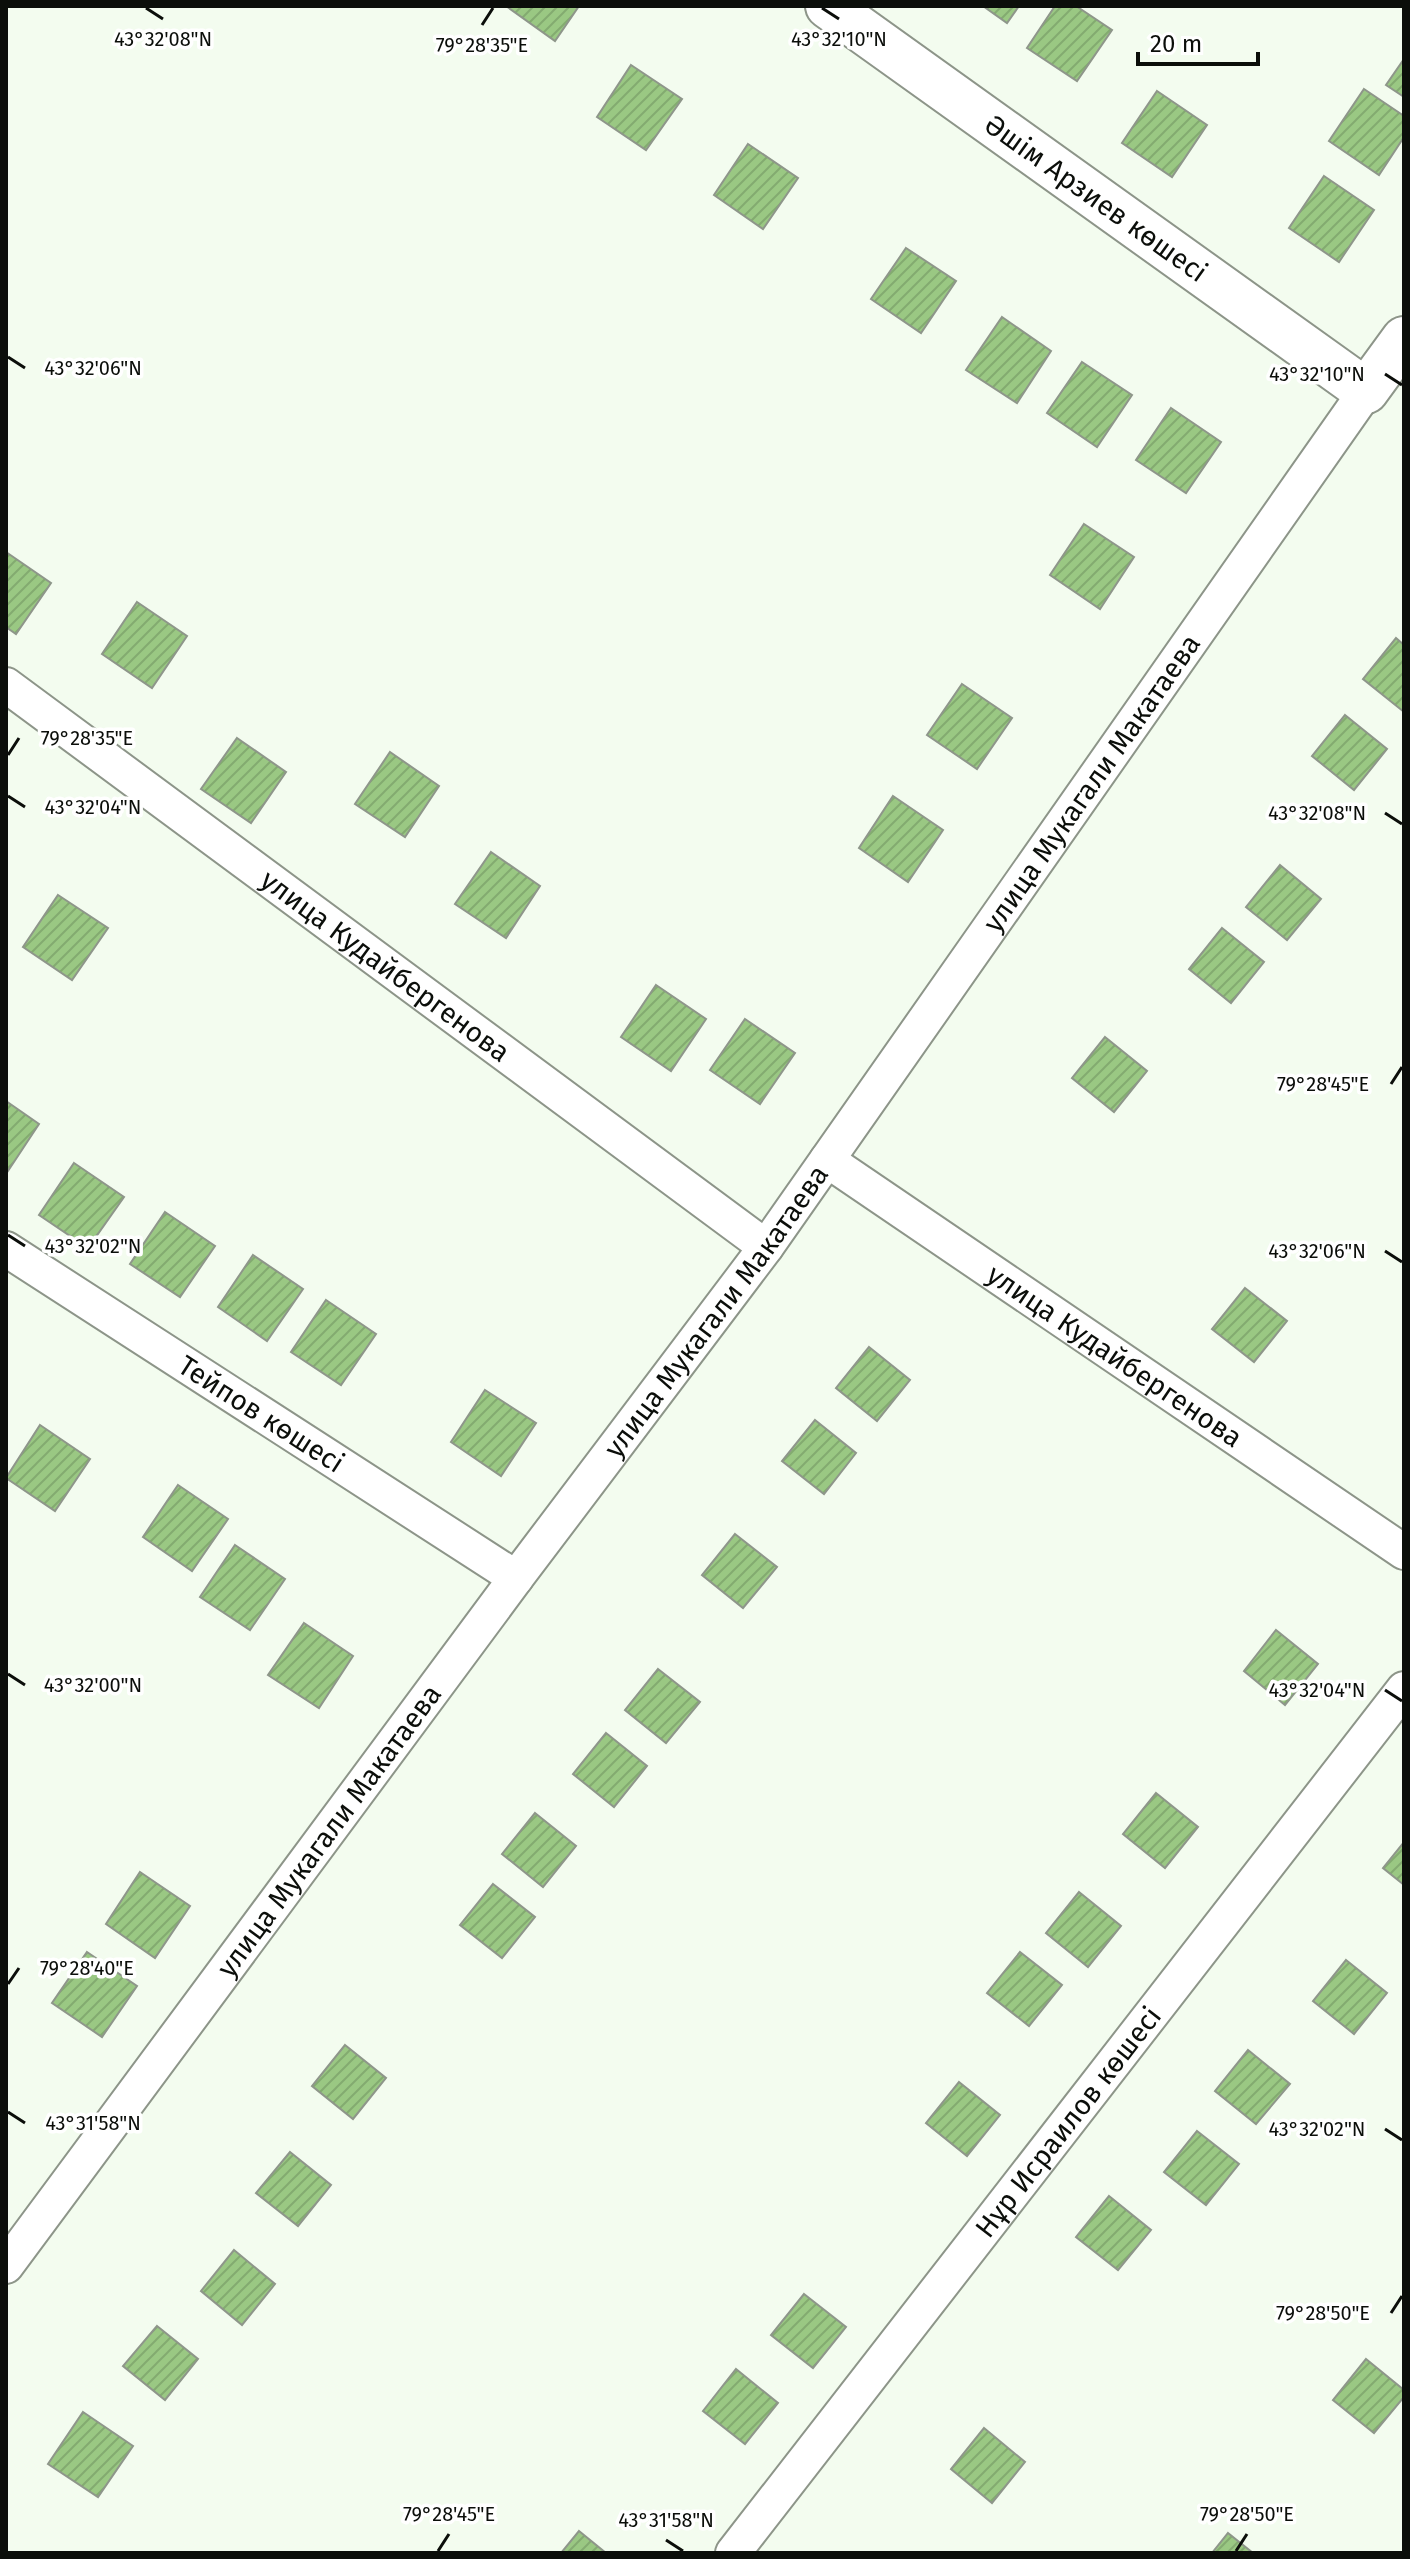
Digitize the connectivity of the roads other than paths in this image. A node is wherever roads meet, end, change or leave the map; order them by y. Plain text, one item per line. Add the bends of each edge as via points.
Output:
1 (828, 6) edge
2 (1404, 339) edge
3 (1366, 391) junction
4 (6, 685) edge
5 (827, 1160) junction
6 (766, 1247) junction
7 (6, 1249) edge
8 (1404, 1552) edge
9 (516, 1578) junction
10 (1404, 1689) edge
11 (6, 2266) edge
12 (733, 2553) edge

1 - 3 street, Әшім Арзиев көшесі
2 - 3 street, улица Мукагали Макатаева
3 - 5 street, улица Мукагали Макатаева
4 - 6 street, улица Кудайбергенова
5 - 6 street, улица Мукагали Макатаева
5 - 8 street, улица Кудайбергенова
6 - 9 street, улица Мукагали Макатаева
7 - 9 street, Тейпов көшесі
9 - 11 street, улица Мукагали Макатаева
10 - 12 street, Нұр Исраилов көшесі

